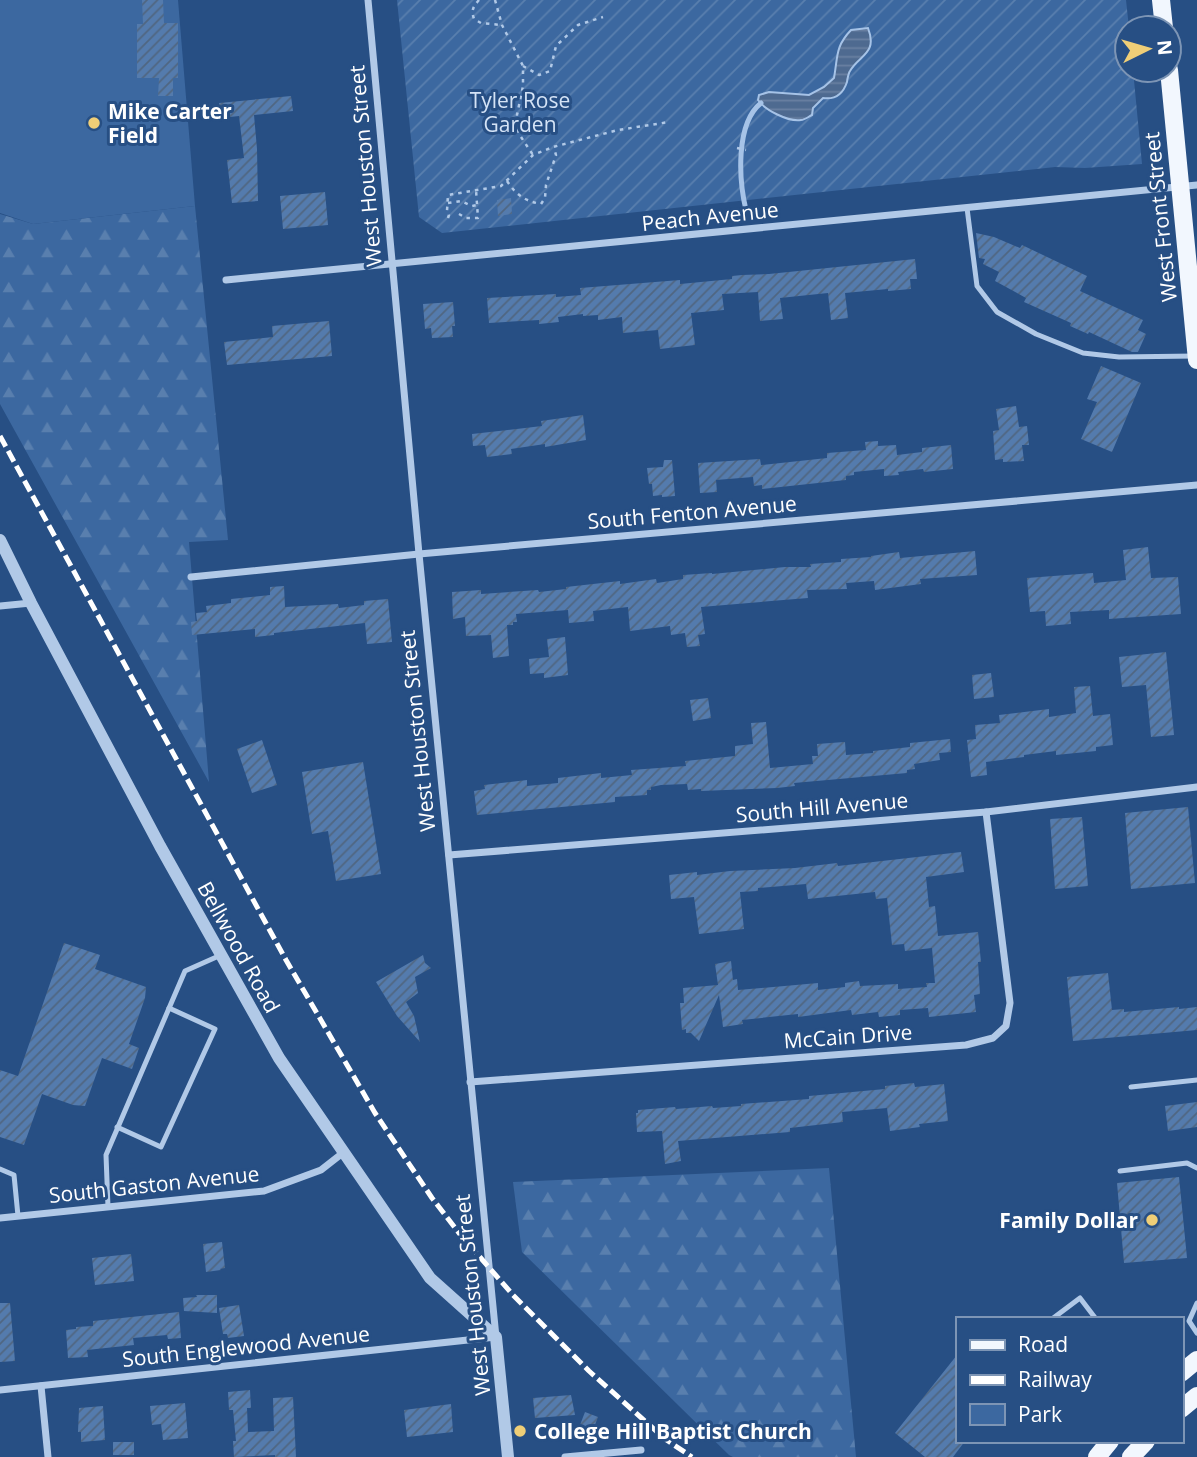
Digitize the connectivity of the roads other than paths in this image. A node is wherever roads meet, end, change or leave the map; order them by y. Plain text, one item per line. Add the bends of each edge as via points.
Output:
1 (368, 0) edge
2 (1171, 84) edge
3 (1189, 186) edge
4 (967, 208) junction
5 (394, 265) junction
6 (226, 280) dead end
7 (1197, 358) edge
8 (1197, 485) edge
9 (0, 540) edge
10 (419, 554) junction
11 (191, 577) dead end
12 (31, 603) junction
13 (0, 606) edge
14 (1197, 787) edge
15 (986, 811) junction
16 (449, 855) junction
17 (221, 955) junction
18 (169, 1008) junction
19 (1197, 1080) edge
20 (470, 1082) junction
21 (1132, 1087) dead end
22 (117, 1127) junction
23 (344, 1152) junction
24 (1197, 1168) edge
25 (0, 1169) edge
26 (1120, 1171) dead end
27 (108, 1207) junction
28 (18, 1216) junction
29 (0, 1218) edge
30 (1197, 1303) edge
31 (1055, 1317) edge
32 (1094, 1317) edge
33 (1197, 1334) edge
34 (496, 1337) junction
35 (1197, 1360) edge
36 (1183, 1371) edge
37 (41, 1386) junction
38 (0, 1390) edge
39 (1197, 1396) edge
40 (1183, 1407) edge
41 (1108, 1443) edge
42 (1144, 1443) edge
43 (641, 1450) dead end
44 (48, 1457) edge
45 (508, 1457) edge
46 (565, 1457) edge
47 (1097, 1457) edge
48 (1131, 1457) edge

1 - 5 street, West Houston Street
2 - 3 main road, West Front Street
3 - 4 street, Peach Avenue
3 - 7 main road, West Front Street
4 - 5 street, Peach Avenue
4 - 7 lane via 977,286 997,312 1083,353
5 - 6 street, Peach Avenue
5 - 10 street, West Houston Street
8 - 10 street, South Fenton Avenue
9 - 12 street, Bellwood Road
10 - 11 street, South Fenton Avenue
10 - 16 street, West Houston Street
12 - 13 street
12 - 17 street, Bellwood Road
14 - 15 street, South Hill Avenue
15 - 16 street, South Hill Avenue
15 - 20 street, McCain Drive via 1010,1003 1006,1026 993,1038 966,1045
16 - 20 street, West Houston Street
17 - 18 lane via 185,971
17 - 23 street, Bellwood Road via 279,1058
18 - 22 lane
18 - 22 lane via 215,1029 160,1147
19 - 21 lane
20 - 34 street, West Houston Street
22 - 27 lane via 106,1155
23 - 27 street, South Gaston Avenue via 321,1170 264,1191
23 - 34 street, Bellwood Road via 430,1278
24 - 26 lane via 1187,1163
25 - 28 lane via 14,1175
27 - 28 street, South Gaston Avenue
28 - 29 street, South Gaston Avenue
30 - 33 lane via 1189,1321
31 - 32 lane via 1080,1298
34 - 37 street, South Englewood Avenue
34 - 45 street, West Houston Street
35 - 36 main road
37 - 38 street, South Englewood Avenue
37 - 44 street
39 - 40 main road
41 - 47 main road
42 - 48 main road
43 - 46 street

